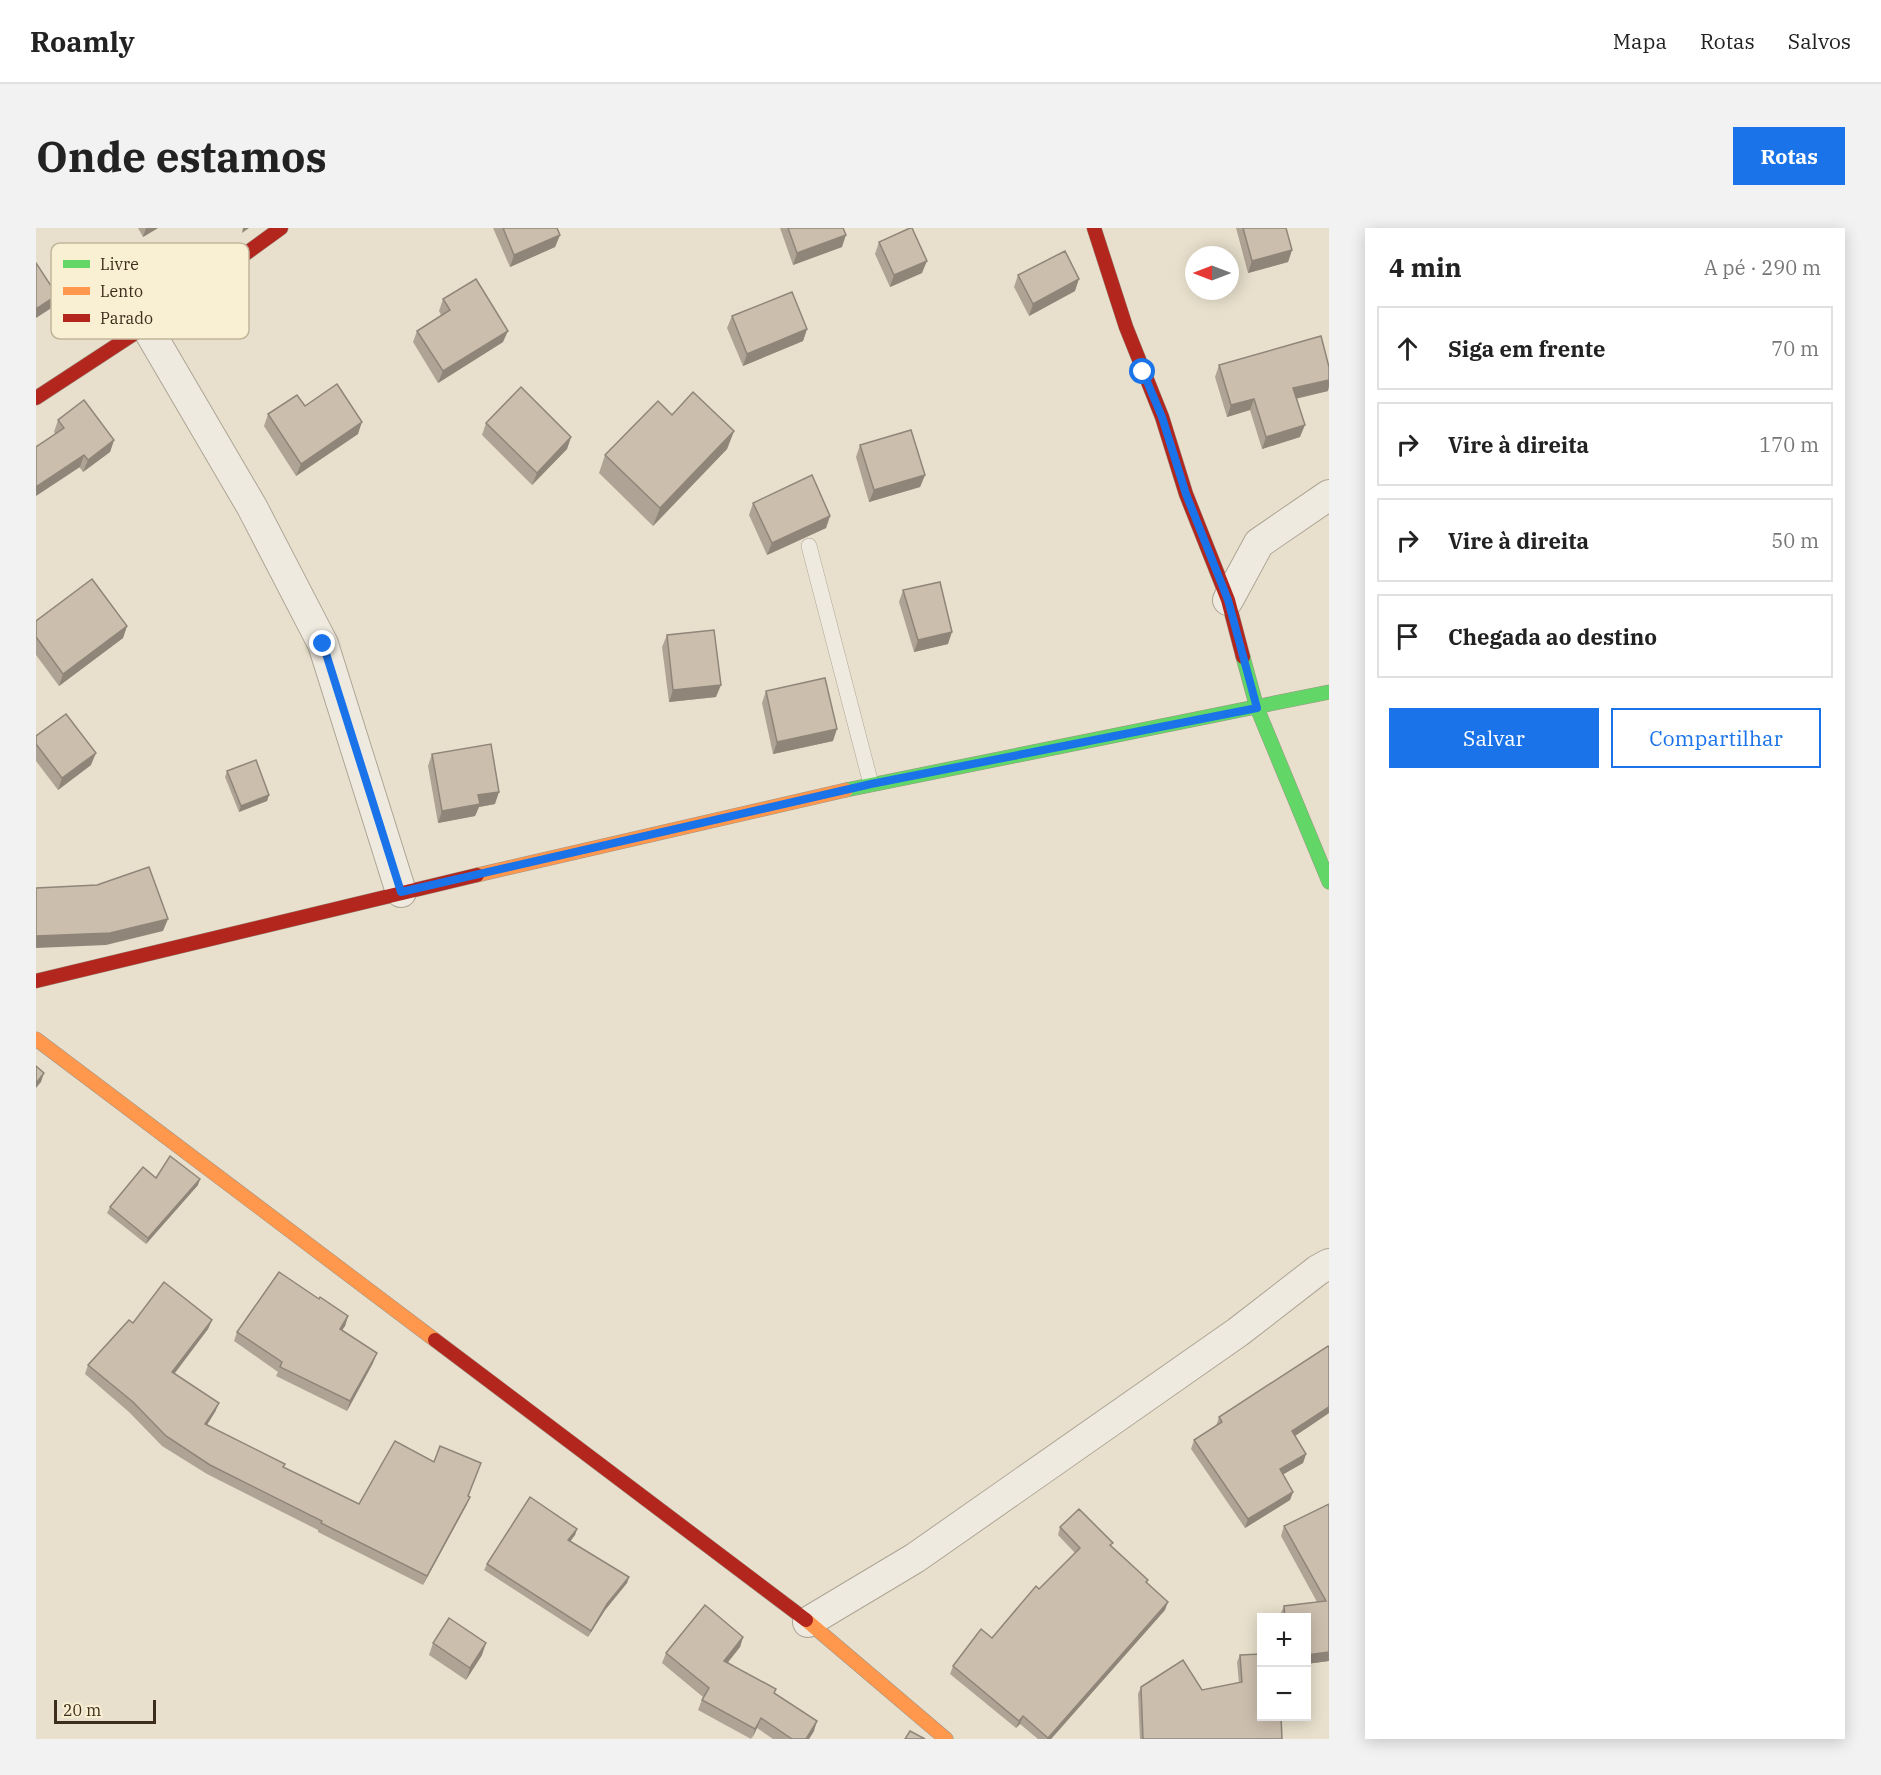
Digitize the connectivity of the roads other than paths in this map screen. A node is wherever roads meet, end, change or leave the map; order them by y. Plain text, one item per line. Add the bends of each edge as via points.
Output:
1 (281, 228) edge
2 (1094, 228) edge
3 (249, 251) edge
4 (126, 339) edge
5 (154, 339) edge
6 (36, 398) edge
7 (1329, 495) edge
8 (809, 546) dead end
9 (1228, 600) junction
10 (1329, 692) edge
11 (1257, 708) junction
12 (871, 784) junction
13 (1329, 882) edge
14 (401, 892) junction
15 (36, 981) edge
16 (36, 1039) edge
17 (1329, 1264) edge
18 (808, 1622) junction
19 (946, 1739) edge

1 - 3 street
2 - 9 street via 1186,494
4 - 6 street
5 - 14 street via 252,507 323,644
7 - 9 street via 1259,543
8 - 12 lane
9 - 11 street
10 - 11 street
11 - 12 street
11 - 13 street
12 - 14 street
14 - 15 street
16 - 18 street
17 - 18 street via 915,1558
18 - 19 street

